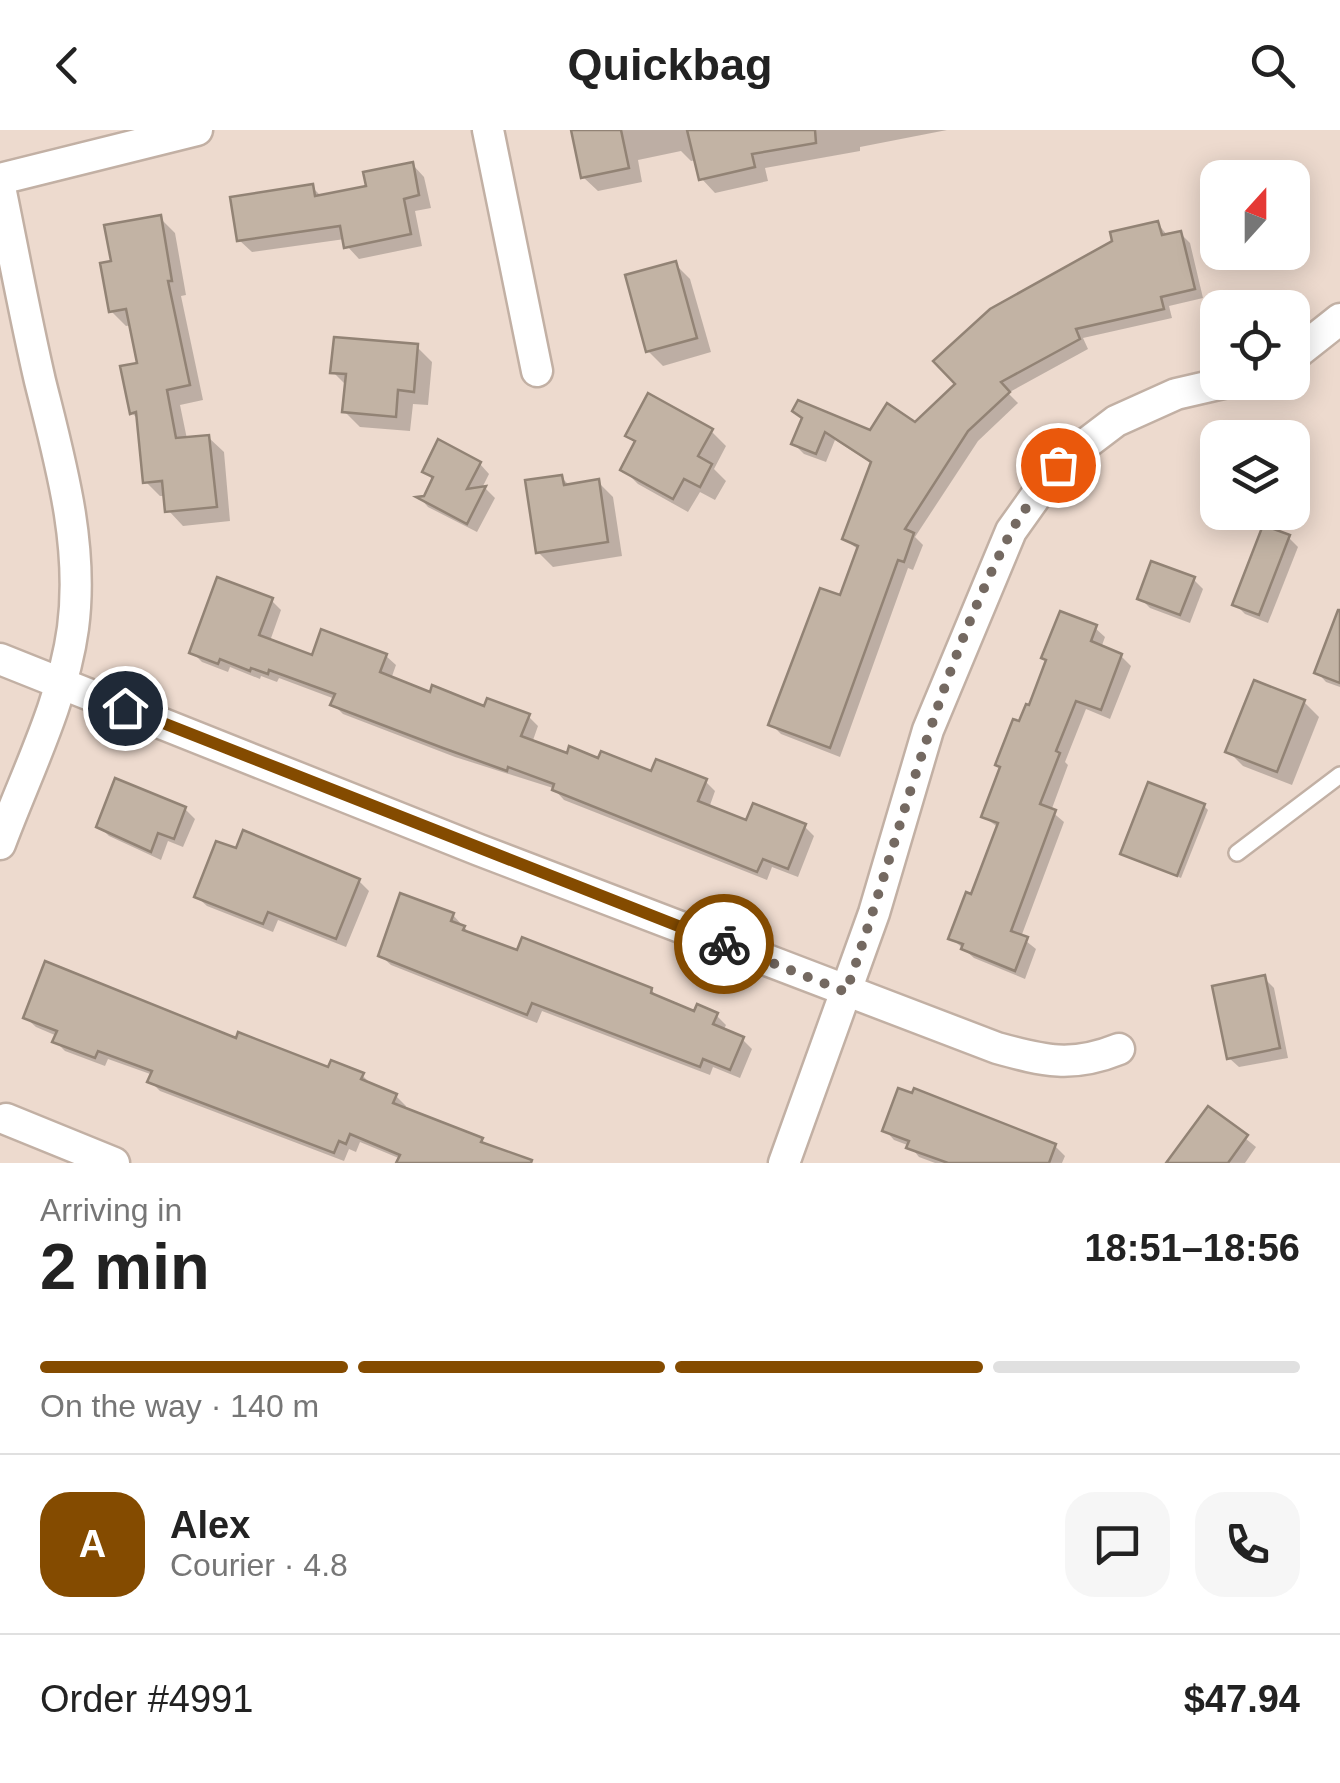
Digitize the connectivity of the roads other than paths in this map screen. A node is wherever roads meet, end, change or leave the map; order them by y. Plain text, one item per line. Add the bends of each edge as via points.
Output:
1 (197, 130) edge
2 (488, 130) edge
3 (0, 178) edge
4 (0, 187) edge
5 (1340, 319) edge
6 (1310, 343) edge
7 (537, 371) dead end
8 (1200, 388) edge
9 (0, 660) edge
10 (60, 682) junction
11 (1340, 774) edge
12 (0, 844) edge
13 (1237, 853) dead end
14 (846, 992) junction
15 (1119, 1049) dead end
16 (2, 1117) edge
17 (114, 1163) edge
18 (784, 1163) edge

1 - 3 street
2 - 7 street
4 - 10 street via 71,525 73,627
5 - 6 street
8 - 14 street via 1116,420 1058,465 1011,531 928,730
9 - 10 street
10 - 12 street
10 - 14 street
11 - 13 lane
14 - 15 street via 1038,1060 1059,1063
14 - 18 street
16 - 17 street

